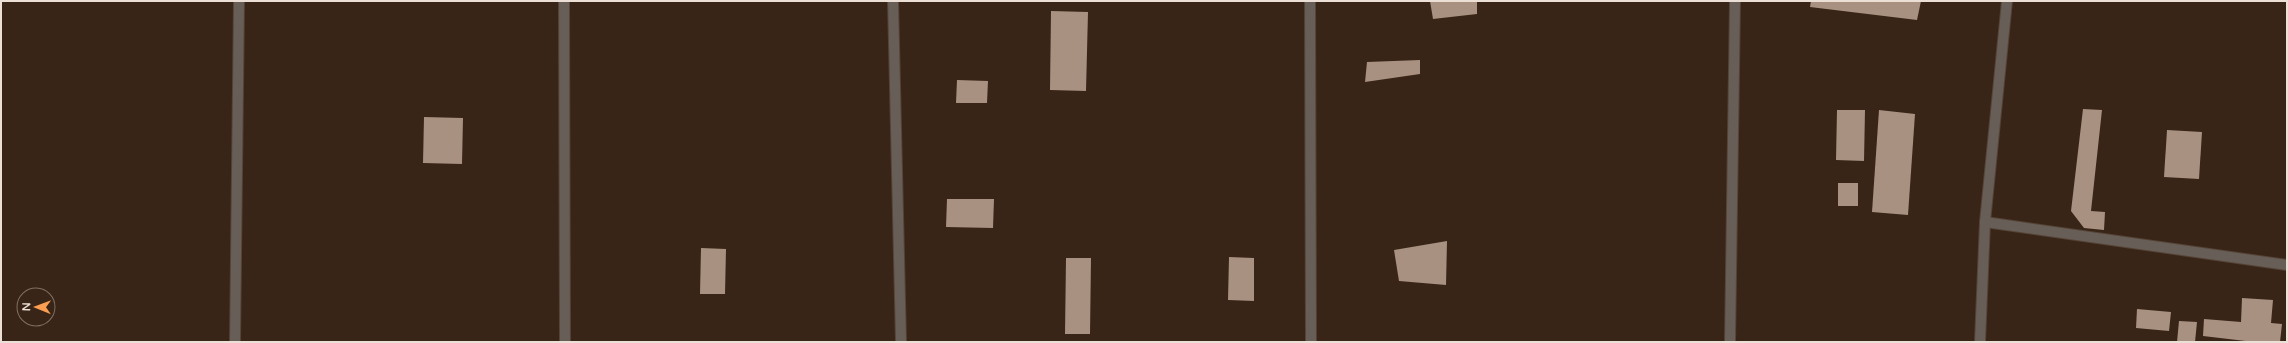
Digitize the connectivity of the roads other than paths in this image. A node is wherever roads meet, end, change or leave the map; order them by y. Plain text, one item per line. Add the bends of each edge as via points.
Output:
1 (238, 1) edge
2 (564, 1) edge
3 (893, 1) edge
4 (1310, 1) edge
5 (1735, 1) edge
6 (2007, 1) edge
7 (1985, 222) junction
8 (2287, 265) edge
9 (234, 342) edge
10 (565, 342) edge
11 (901, 342) edge
12 (1311, 342) edge
13 (1730, 342) edge
14 (1980, 342) edge

1 - 9 street
2 - 10 street
3 - 11 street
4 - 12 street
5 - 13 street
6 - 7 street
7 - 8 street
7 - 14 street

